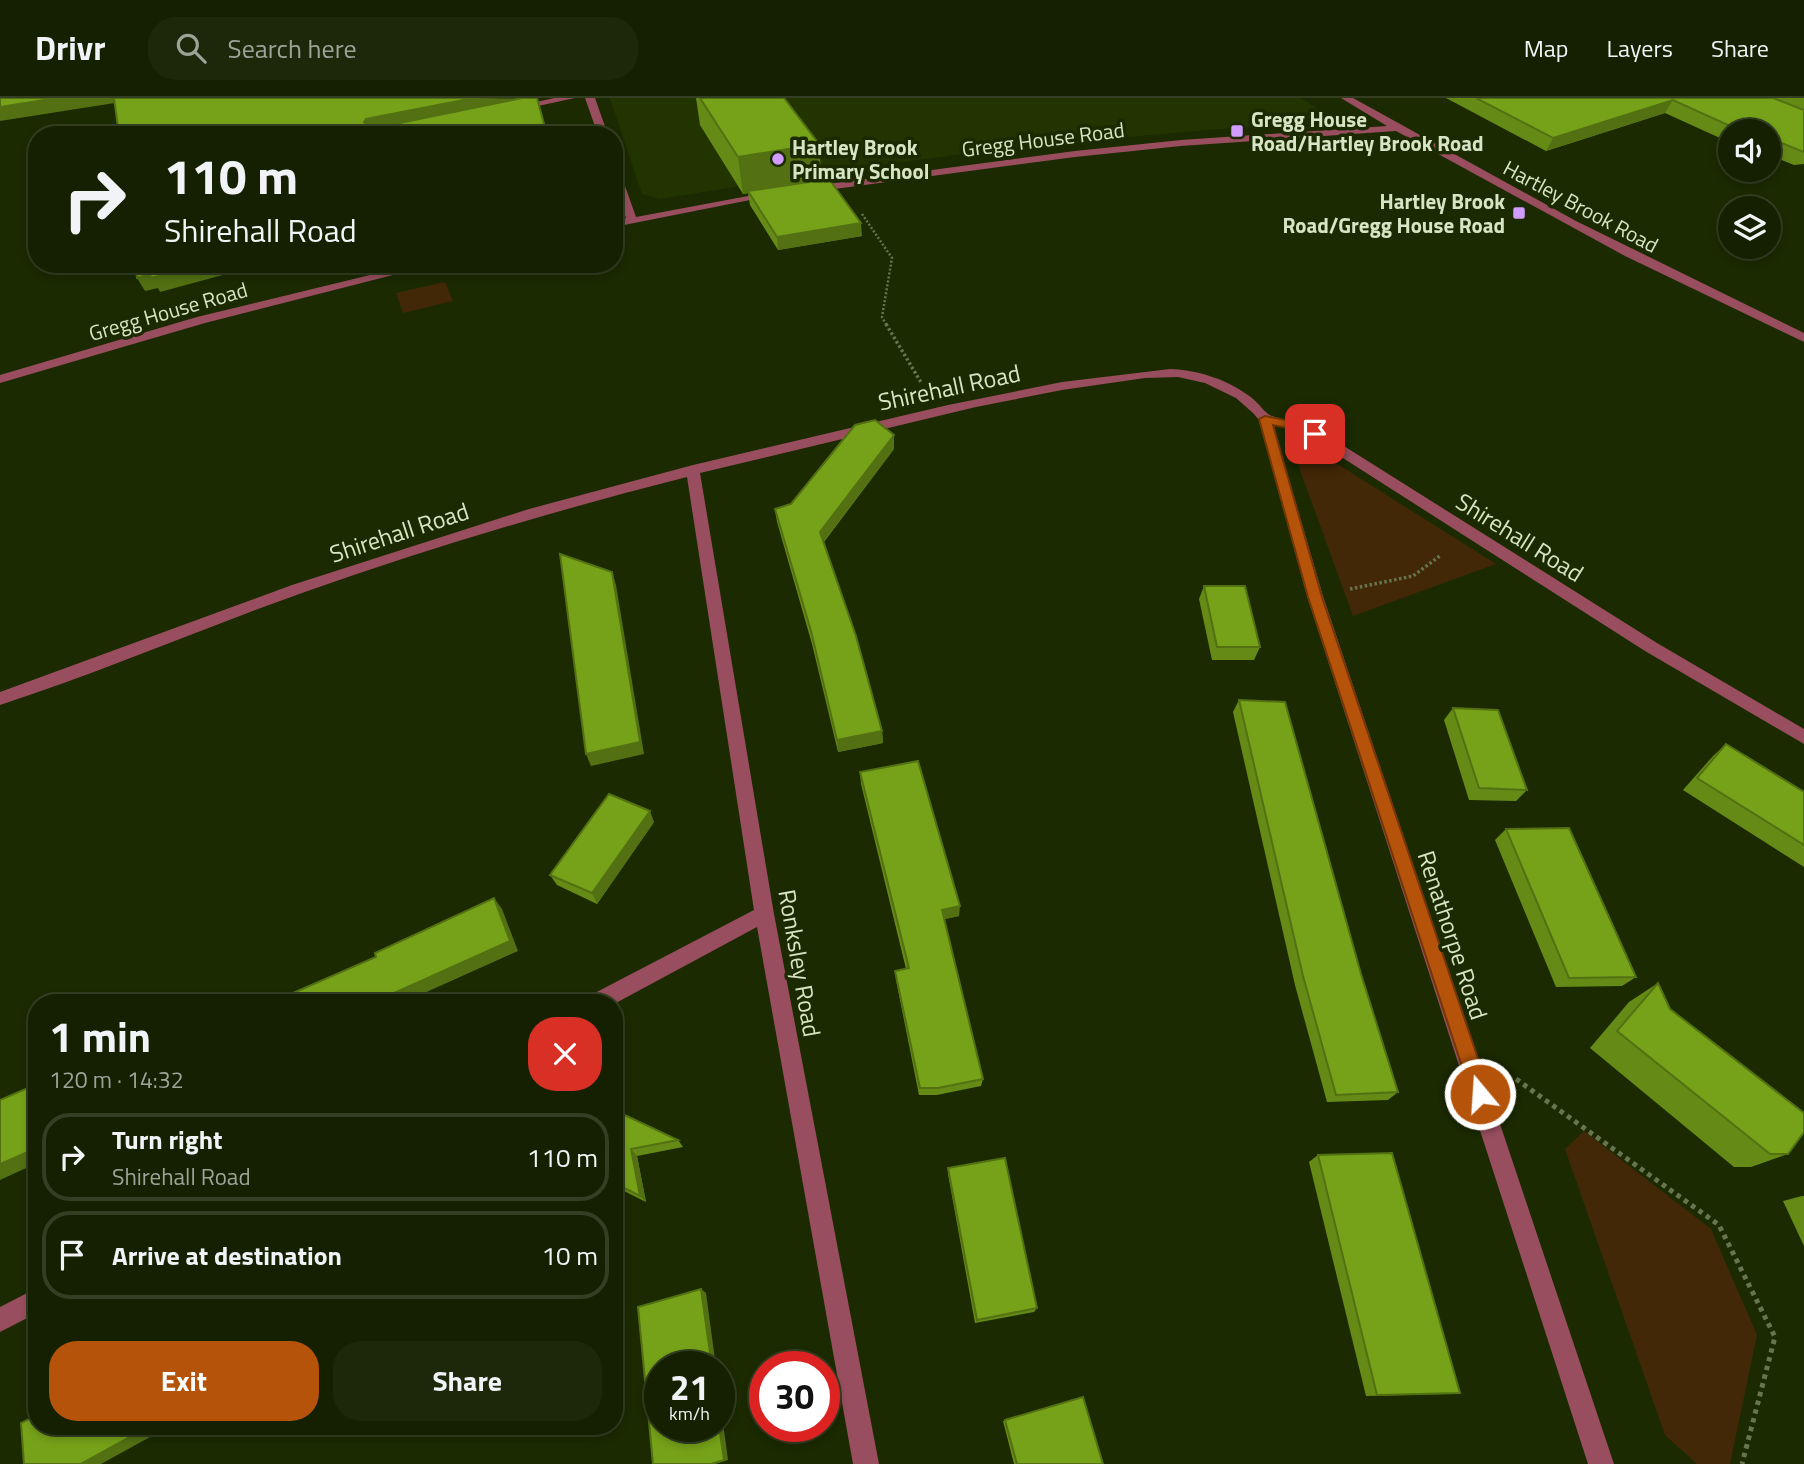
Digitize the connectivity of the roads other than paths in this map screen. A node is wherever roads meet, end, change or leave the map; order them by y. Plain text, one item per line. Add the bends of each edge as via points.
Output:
1 (569, 98) edge
2 (590, 98) edge
3 (1346, 98) edge
4 (501, 111) edge
5 (600, 126) edge
6 (1396, 128) junction
7 (623, 194) edge
8 (632, 220) junction
9 (623, 222) edge
10 (393, 273) edge
11 (1804, 338) edge
12 (0, 379) edge
13 (1265, 419) junction
14 (693, 470) junction
15 (0, 699) edge
16 (1804, 737) edge
17 (764, 914) junction
18 (613, 994) edge
19 (28, 1305) edge
20 (0, 1320) edge
21 (866, 1464) edge
22 (1601, 1464) edge

1 - 4 street
2 - 5 street
3 - 6 street, Hartley Brook Road
6 - 8 street, Gregg House Road via 1181,143 927,172
6 - 11 street, Hartley Brook Road via 1612,246
7 - 8 street
8 - 9 street, Gregg House Road
10 - 12 street, Gregg House Road via 201,320
13 - 14 street, Shirehall Road via 1236,392 1204,379 1175,374 1090,381 938,411
13 - 16 street, Shirehall Road via 1315,434 1651,647
13 - 22 street, Renathorpe Road via 1315,597
14 - 15 street, Shirehall Road via 453,537
14 - 17 street, Ronksley Road
17 - 18 street
17 - 21 street, Ronksley Road
19 - 20 street

